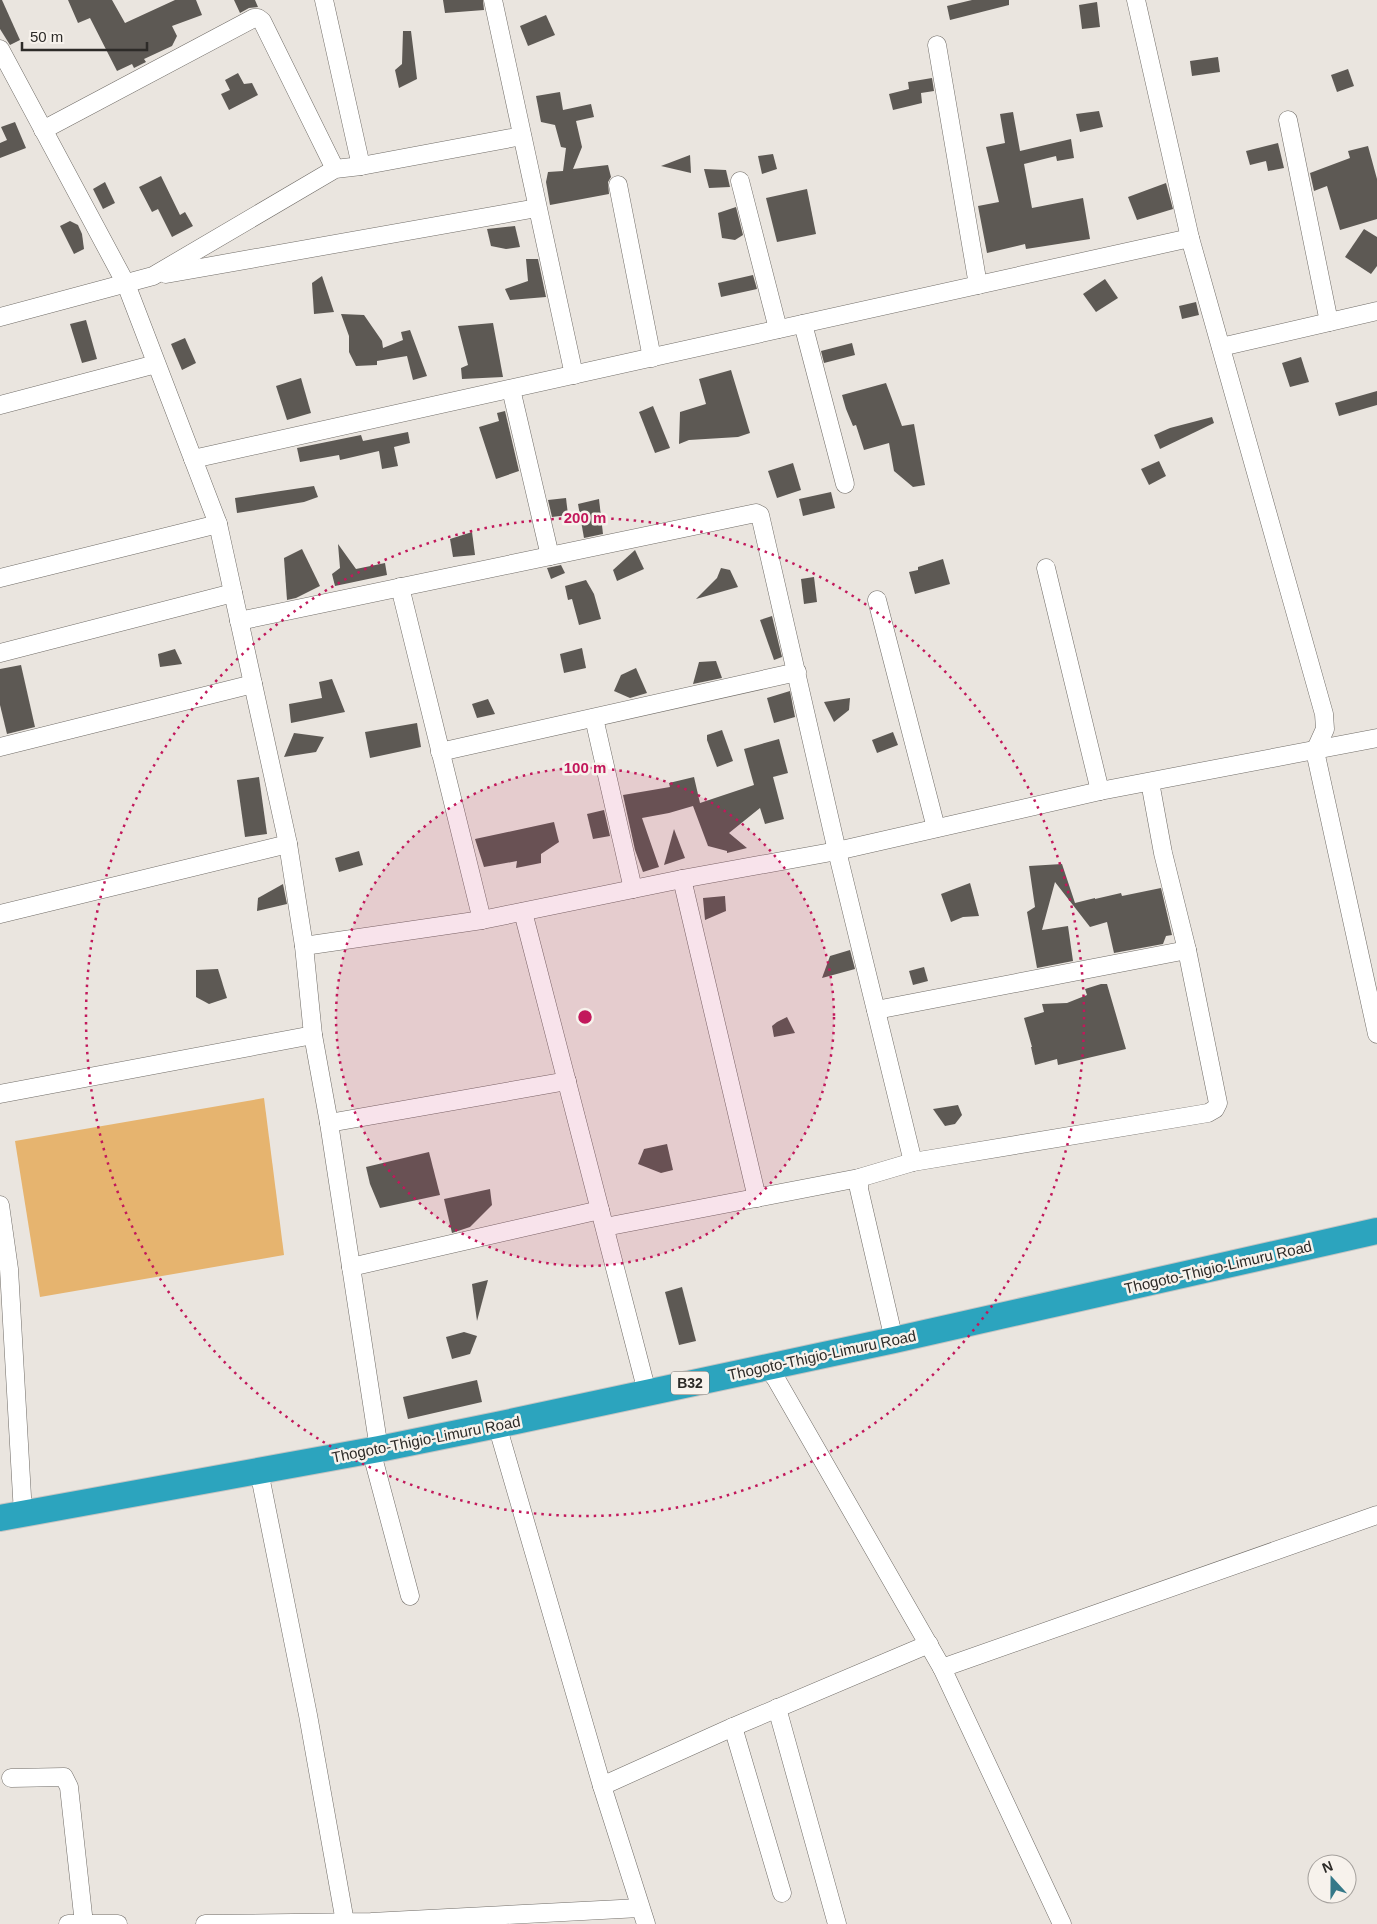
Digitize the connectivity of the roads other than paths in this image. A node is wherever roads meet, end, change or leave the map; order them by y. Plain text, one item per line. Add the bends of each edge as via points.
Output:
1 (324, 0) edge
2 (493, 0) edge
3 (1136, 0) edge
4 (937, 45) dead end
5 (0, 49) edge
6 (1288, 120) dead end
7 (43, 130) junction
8 (522, 136) junction
9 (361, 166) junction
10 (335, 169) junction
11 (740, 181) dead end
12 (618, 185) dead end
13 (537, 208) junction
14 (1190, 238) junction
15 (153, 276) junction
16 (126, 284) junction
17 (978, 285) junction
18 (1377, 311) edge
19 (0, 317) edge
20 (1330, 322) junction
21 (803, 324) junction
22 (778, 330) junction
23 (1222, 347) junction
24 (652, 358) junction
25 (156, 364) junction
26 (574, 375) junction
27 (511, 389) junction
28 (0, 405) edge
29 (193, 459) junction
30 (845, 484) dead end
31 (218, 524) junction
32 (550, 556) junction
33 (1046, 568) dead end
34 (0, 578) edge
35 (400, 587) junction
36 (233, 593) junction
37 (878, 600) dead end
38 (239, 621) junction
39 (0, 653) edge
40 (797, 672) junction
41 (253, 684) junction
42 (594, 718) junction
43 (1377, 738) edge
44 (0, 747) edge
45 (1315, 751) junction
46 (440, 752) junction
47 (1150, 782) junction
48 (1100, 791) junction
49 (936, 828) junction
50 (288, 844) junction
51 (837, 850) junction
52 (682, 879) junction
53 (633, 889) junction
54 (523, 912) junction
55 (0, 914) edge
56 (482, 920) junction
57 (304, 946) junction
58 (1186, 950) junction
59 (876, 1010) junction
60 (1377, 1034) edge
61 (313, 1035) junction
62 (567, 1081) junction
63 (0, 1094) edge
64 (329, 1123) junction
65 (913, 1162) junction
66 (859, 1178) junction
67 (757, 1198) junction
68 (0, 1205) edge
69 (603, 1218) junction
70 (1377, 1231) edge
71 (351, 1267) junction
72 (4, 1270) edge
73 (894, 1340) junction
74 (6, 1342) edge
75 (767, 1367) junction
76 (647, 1392) junction
77 (497, 1425) junction
78 (375, 1450) junction
79 (259, 1471) junction
80 (1377, 1515) edge
81 (12, 1516) edge
82 (410, 1596) dead end
83 (928, 1644) junction
84 (942, 1668) junction
85 (777, 1708) junction
86 (733, 1727) junction
87 (11, 1778) dead end
88 (602, 1786) junction
89 (782, 1893) dead end
90 (643, 1916) edge
91 (427, 1921) edge
92 (345, 1922) junction
93 (68, 1924) edge
94 (84, 1924) edge
95 (118, 1924) edge
96 (204, 1924) edge
97 (837, 1924) edge
98 (1062, 1924) edge

1 - 9 street
2 - 8 street
3 - 14 street
4 - 17 street
5 - 7 street
6 - 20 street
7 - 10 street via 258,18
7 - 16 street
8 - 9 street
8 - 13 street
9 - 10 street
10 - 15 street
11 - 22 street
12 - 24 street
13 - 15 street
13 - 26 street
14 - 17 street
14 - 23 street
15 - 16 street
16 - 19 street
16 - 25 street
17 - 21 street
18 - 20 street
20 - 23 street
21 - 22 street
21 - 30 street
22 - 24 street
23 - 45 street via 1324,714 1324,729
24 - 26 street
25 - 28 street
25 - 29 street
26 - 27 street
27 - 29 street
27 - 32 street
29 - 31 street
31 - 34 street
31 - 36 street
32 - 35 street
32 - 40 street via 756,513 760,515
33 - 48 street
35 - 38 street
35 - 46 street
36 - 38 street
36 - 39 street
37 - 49 street
38 - 41 street
40 - 42 street
40 - 51 street
41 - 44 street
41 - 50 street
42 - 46 street
42 - 53 street
43 - 45 street
45 - 47 street
45 - 60 street
46 - 56 street
47 - 48 street
47 - 58 street
48 - 49 street
49 - 51 street
50 - 55 street
50 - 57 street
51 - 52 street
51 - 59 street
52 - 53 street
52 - 67 street
53 - 54 street
54 - 56 street
54 - 62 street
56 - 57 street
57 - 61 street
58 - 59 street
58 - 65 street via 1218,1103 1215,1109 1208,1113
59 - 65 street
61 - 63 street
61 - 64 street
62 - 64 street
62 - 69 street
64 - 71 street
65 - 66 street
66 - 67 street
66 - 73 street
67 - 69 street
68 - 72 street
69 - 71 street
69 - 76 street
70 - 73 highway, Thogoto-Thigio-Limuru Road / B32
71 - 78 street
72 - 74 street
73 - 75 highway, Thogoto-Thigio-Limuru Road / B32
74 - 81 street
75 - 76 highway, Thogoto-Thigio-Limuru Road / B32
75 - 83 street
76 - 77 highway, Thogoto-Thigio-Limuru Road / B32
77 - 78 highway, Thogoto-Thigio-Limuru Road / B32
77 - 88 street
78 - 79 highway, Thogoto-Thigio-Limuru Road / B32
78 - 82 street
79 - 81 highway, Thogoto-Thigio-Limuru Road / B32
79 - 92 street
80 - 84 street
83 - 84 street
83 - 85 street
84 - 98 street
85 - 86 street
85 - 97 street
86 - 88 street
86 - 89 street
87 - 94 street via 64,1777 67,1781
88 - 90 street
90 - 91 street
91 - 92 street
92 - 96 street
93 - 94 street
94 - 95 street

